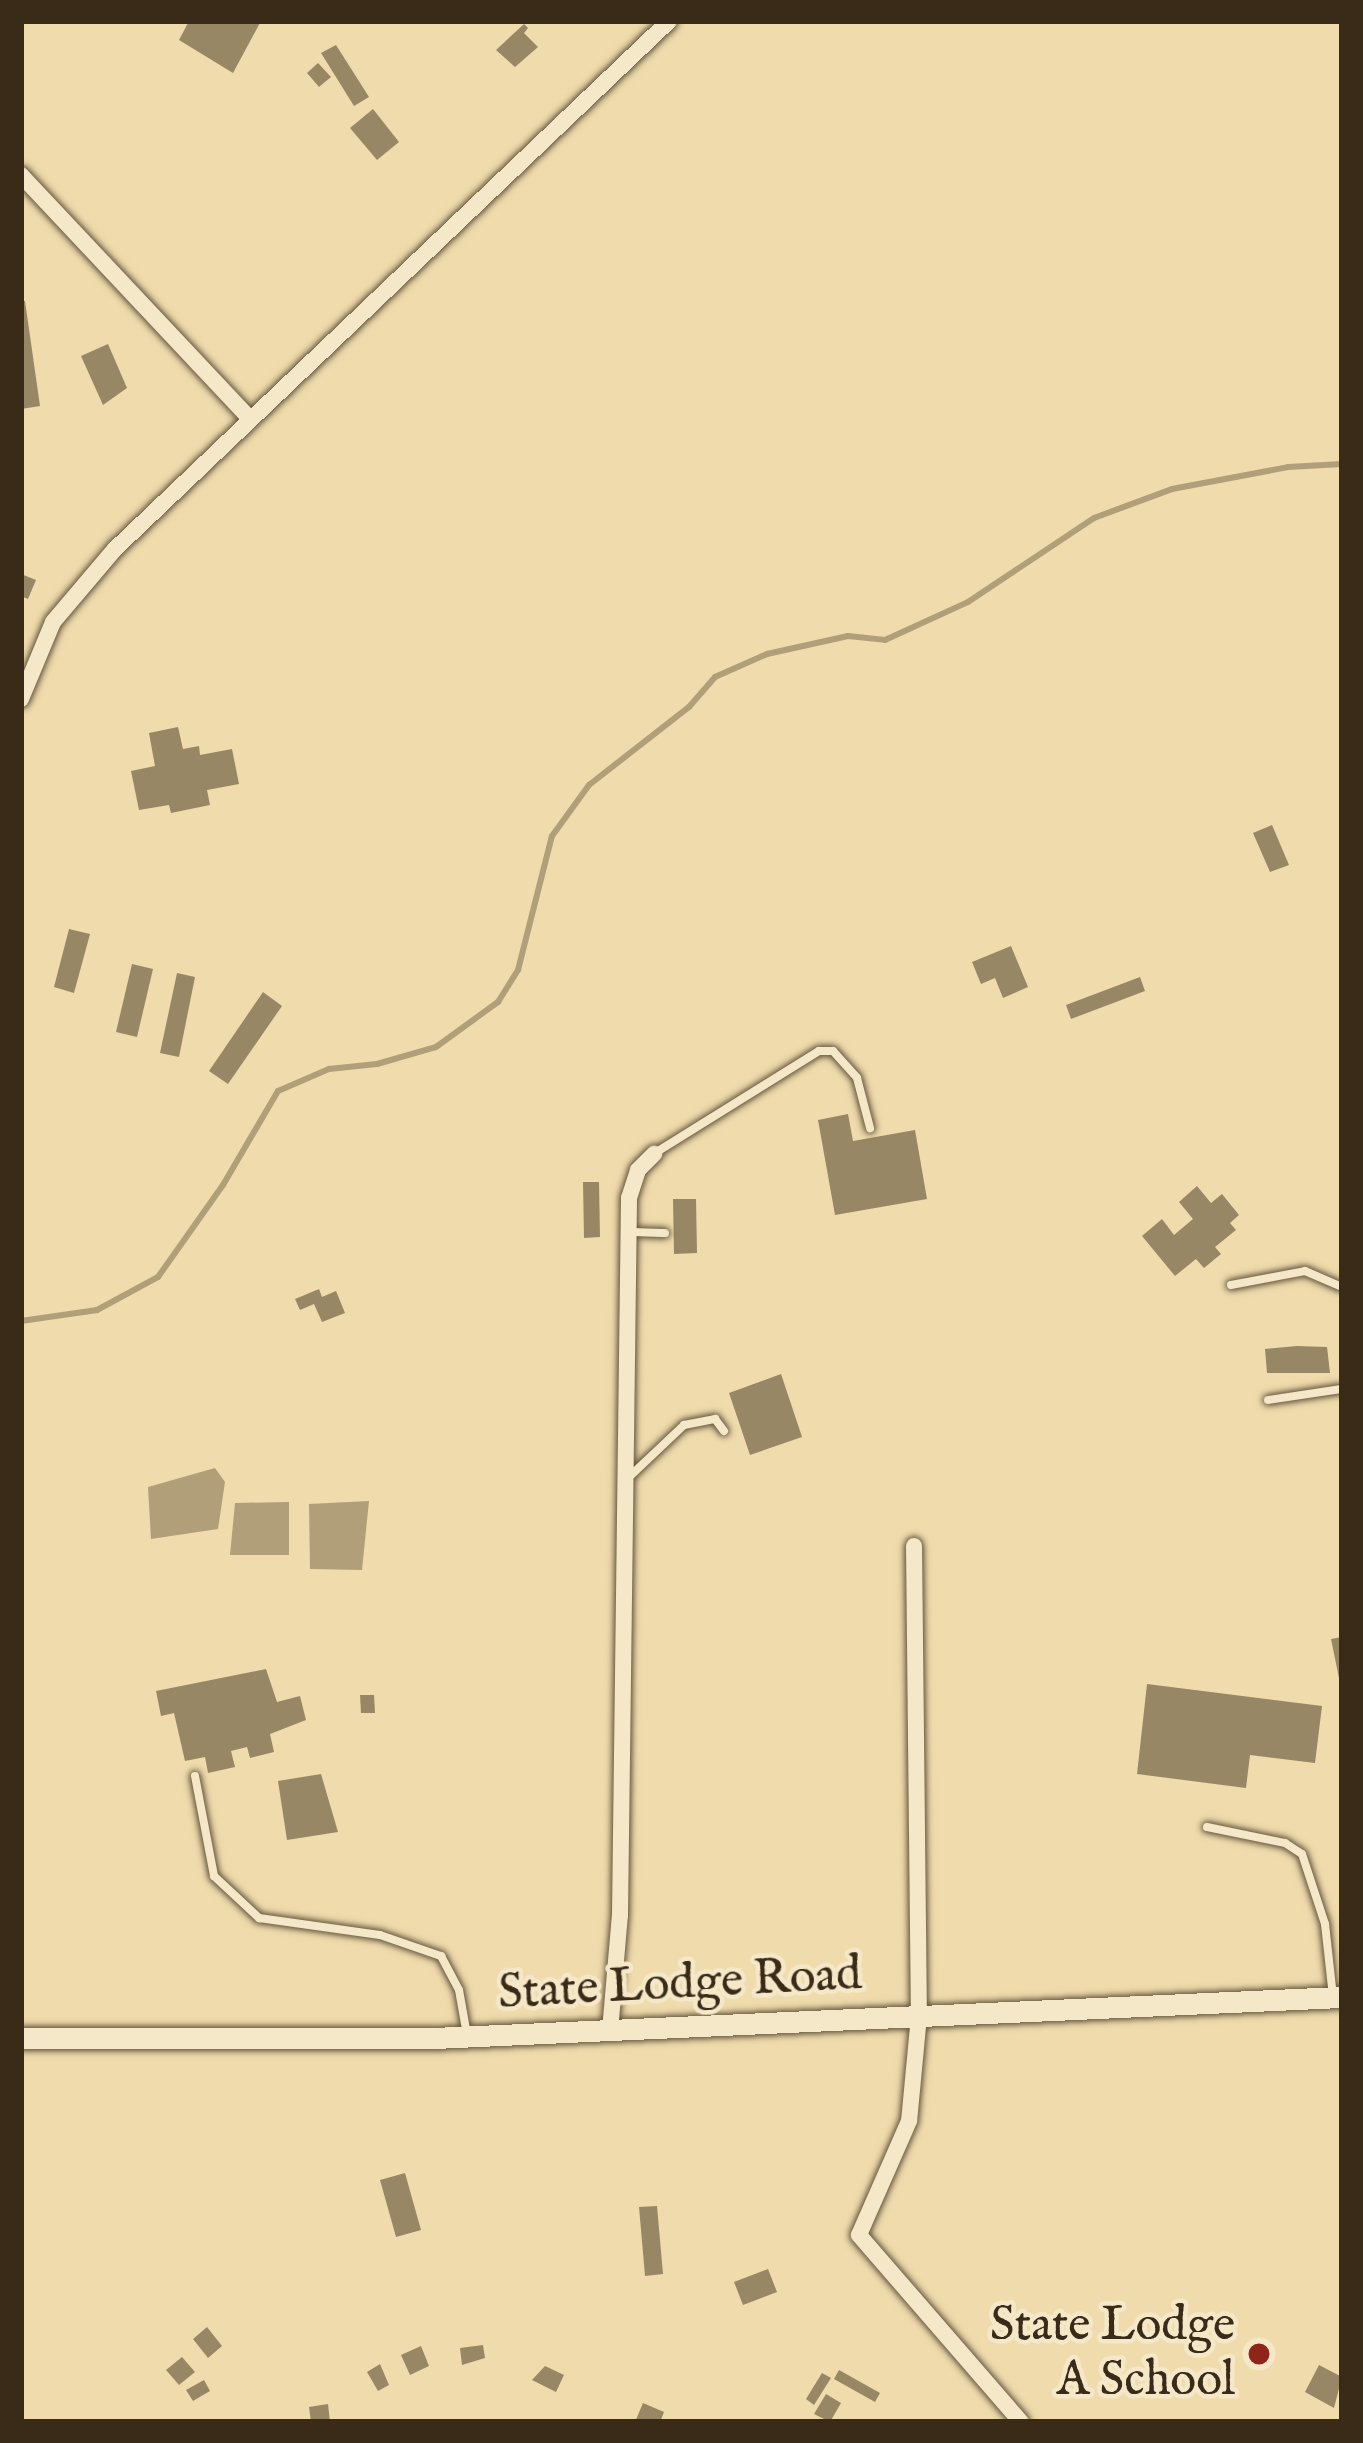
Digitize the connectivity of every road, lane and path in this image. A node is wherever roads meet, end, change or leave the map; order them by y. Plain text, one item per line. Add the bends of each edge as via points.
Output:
1 (669, 21) edge
2 (21, 175) edge
3 (249, 418) junction
4 (21, 699) edge
5 (870, 1128) dead end
6 (654, 1154) joint
7 (628, 1232) junction
8 (665, 1233) dead end
9 (1232, 1286) dead end
10 (1342, 1287) edge
11 (1342, 1389) edge
12 (1268, 1400) dead end
13 (724, 1431) dead end
14 (626, 1479) junction
15 (914, 1546) dead end
16 (195, 1776) dead end
17 (1207, 1827) dead end
18 (1338, 1997) edge
19 (919, 2016) junction
20 (610, 2031) junction
21 (467, 2037) junction
22 (21, 2038) edge
23 (1021, 2422) edge

1 - 3 street
2 - 3 street
3 - 4 street via 53,622
5 - 6 lane via 857,1078 833,1051 819,1051
6 - 7 street via 638,1170
7 - 8 lane
7 - 14 street
9 - 10 lane via 1305,1271
11 - 12 lane
13 - 14 lane via 715,1419 684,1425
14 - 20 street via 620,1915
15 - 19 street
16 - 21 lane via 214,1876 259,1918 380,1935 441,1955 459,1990
17 - 18 lane via 1302,1854
18 - 19 street, State Lodge Road
19 - 20 street, State Lodge Road
19 - 23 street via 909,2120 859,2235
20 - 21 street, State Lodge Road
21 - 22 street, State Lodge Road

